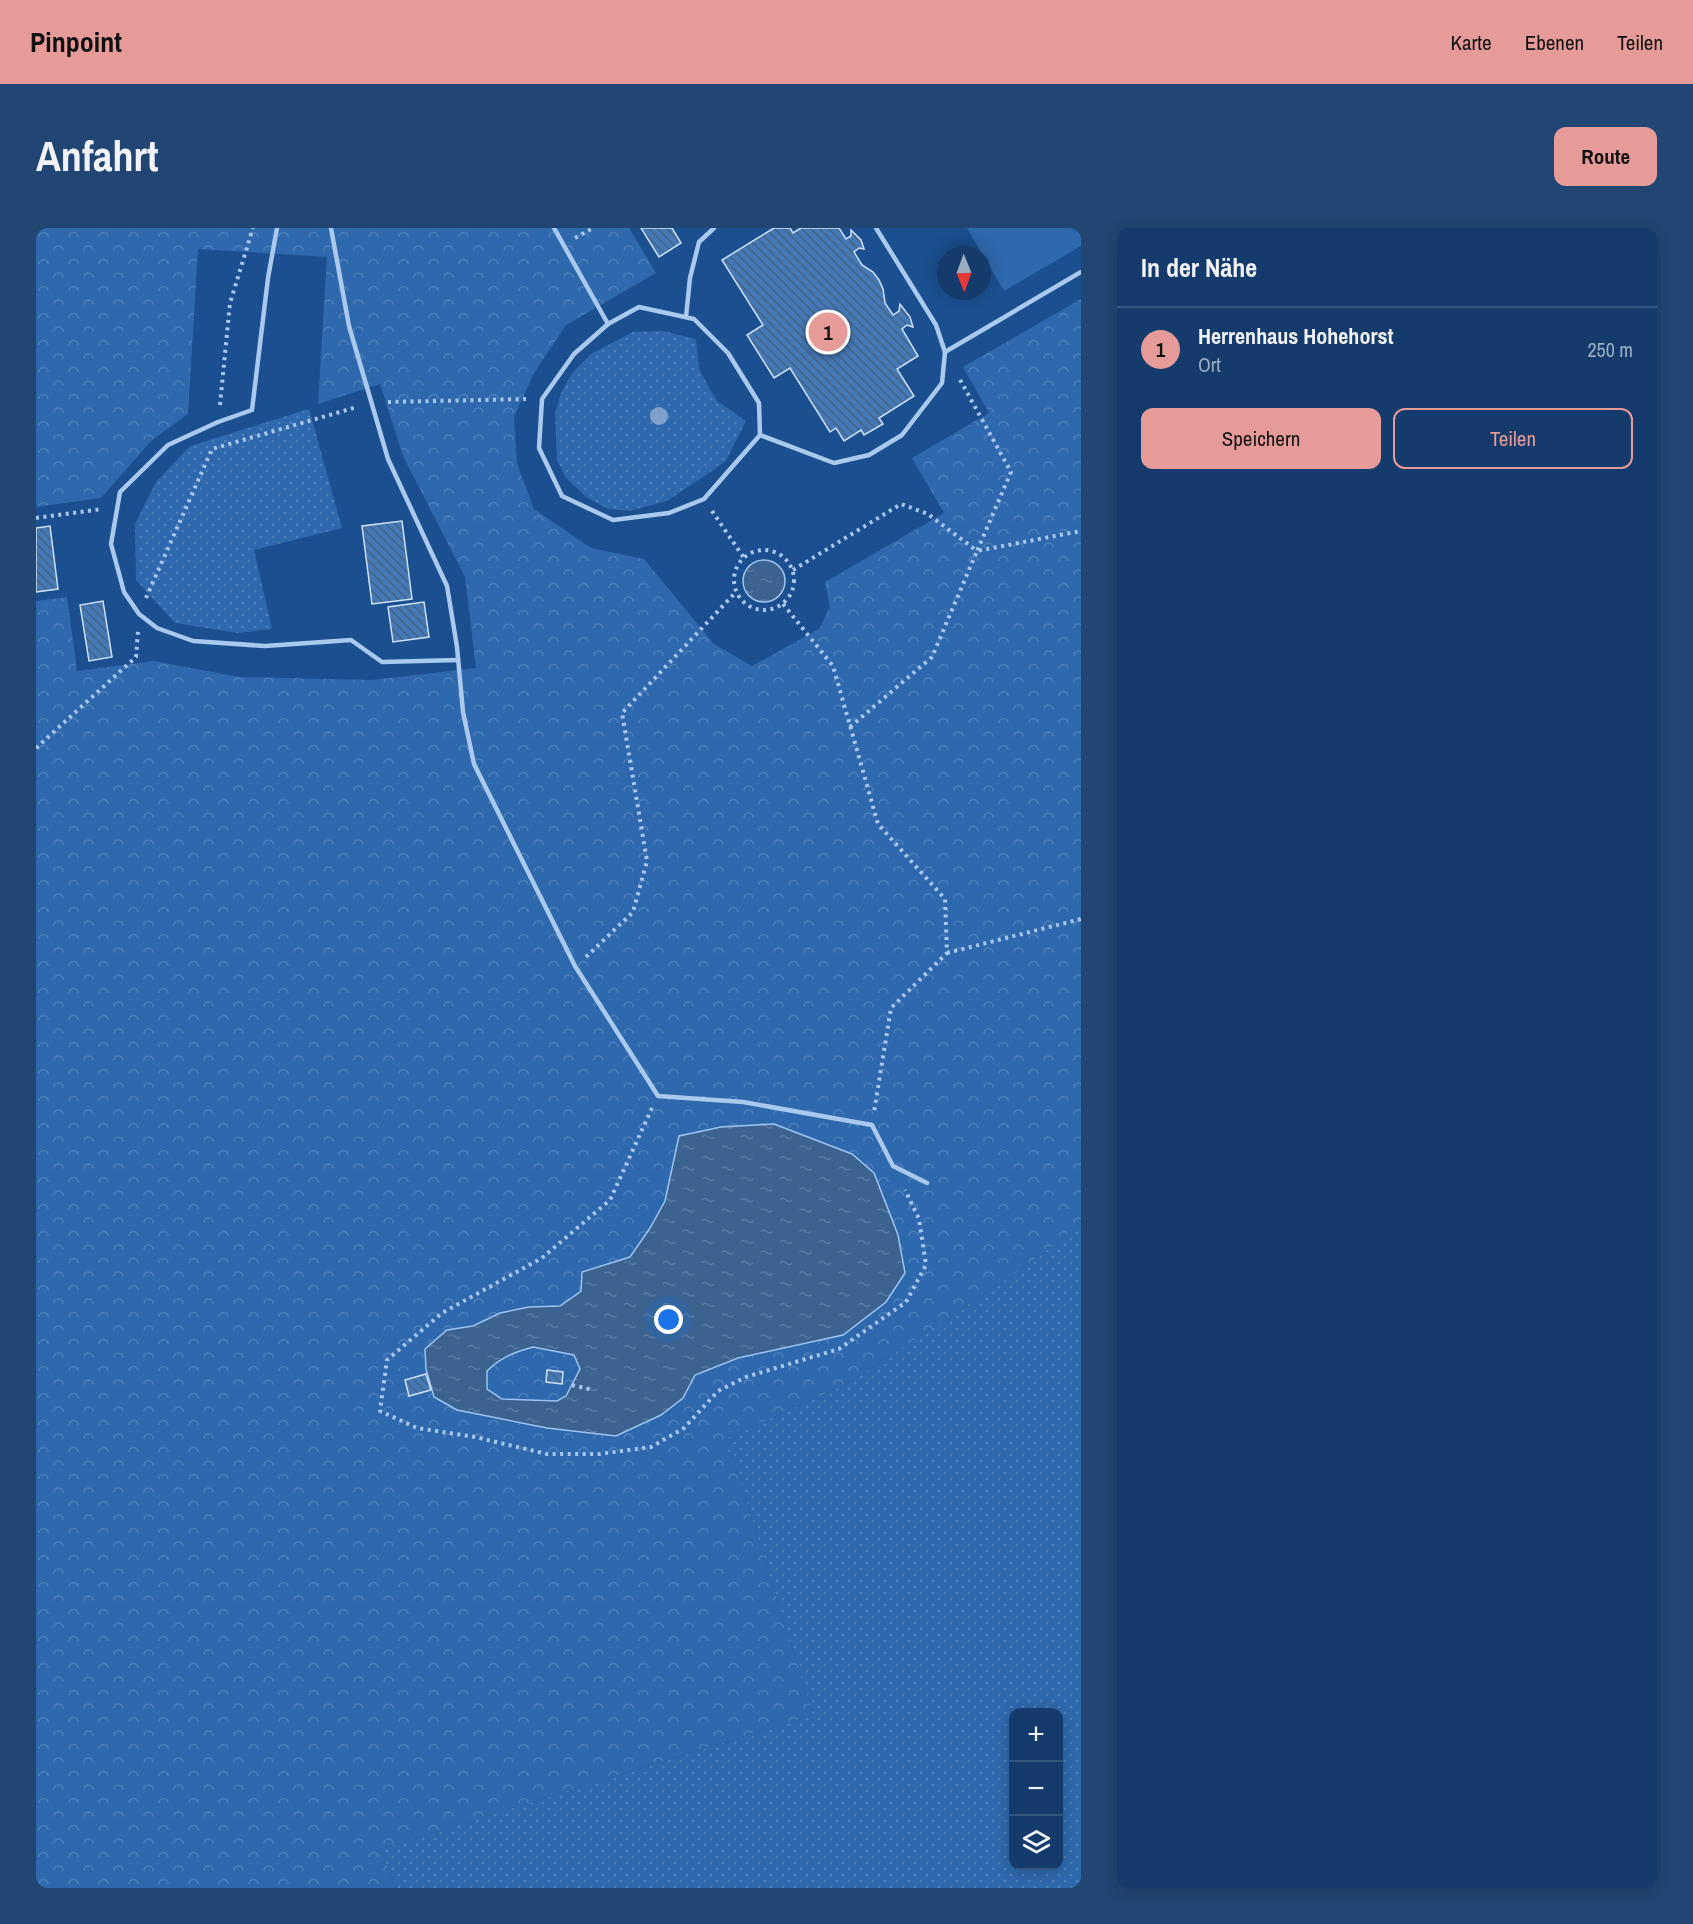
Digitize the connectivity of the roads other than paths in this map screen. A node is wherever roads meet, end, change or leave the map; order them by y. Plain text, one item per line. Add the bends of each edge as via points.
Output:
1 (277, 228) edge
2 (331, 228) edge
3 (554, 228) edge
4 (714, 228) edge
5 (876, 228) edge
6 (1081, 272) edge
7 (686, 317) junction
8 (608, 324) junction
9 (945, 352) junction
10 (760, 435) junction
11 (458, 660) junction
12 (927, 1183) dead end

1 - 11 lane via 252,410 168,445 120,492 111,544 124,592 139,614 157,628 193,641 265,646 351,640 382,662
2 - 11 lane via 350,326 388,459 447,586
3 - 8 lane
4 - 7 lane via 699,242
5 - 9 lane via 936,326
6 - 9 lane
7 - 8 lane via 639,308
7 - 10 lane via 694,319 728,353 759,403
8 - 10 lane via 574,354 543,399 538,448 562,495 613,520 669,513 704,499
9 - 10 lane via 942,383 902,435 869,455 834,463
11 - 12 lane via 474,764 575,966 658,1096 743,1102 872,1125 893,1166

